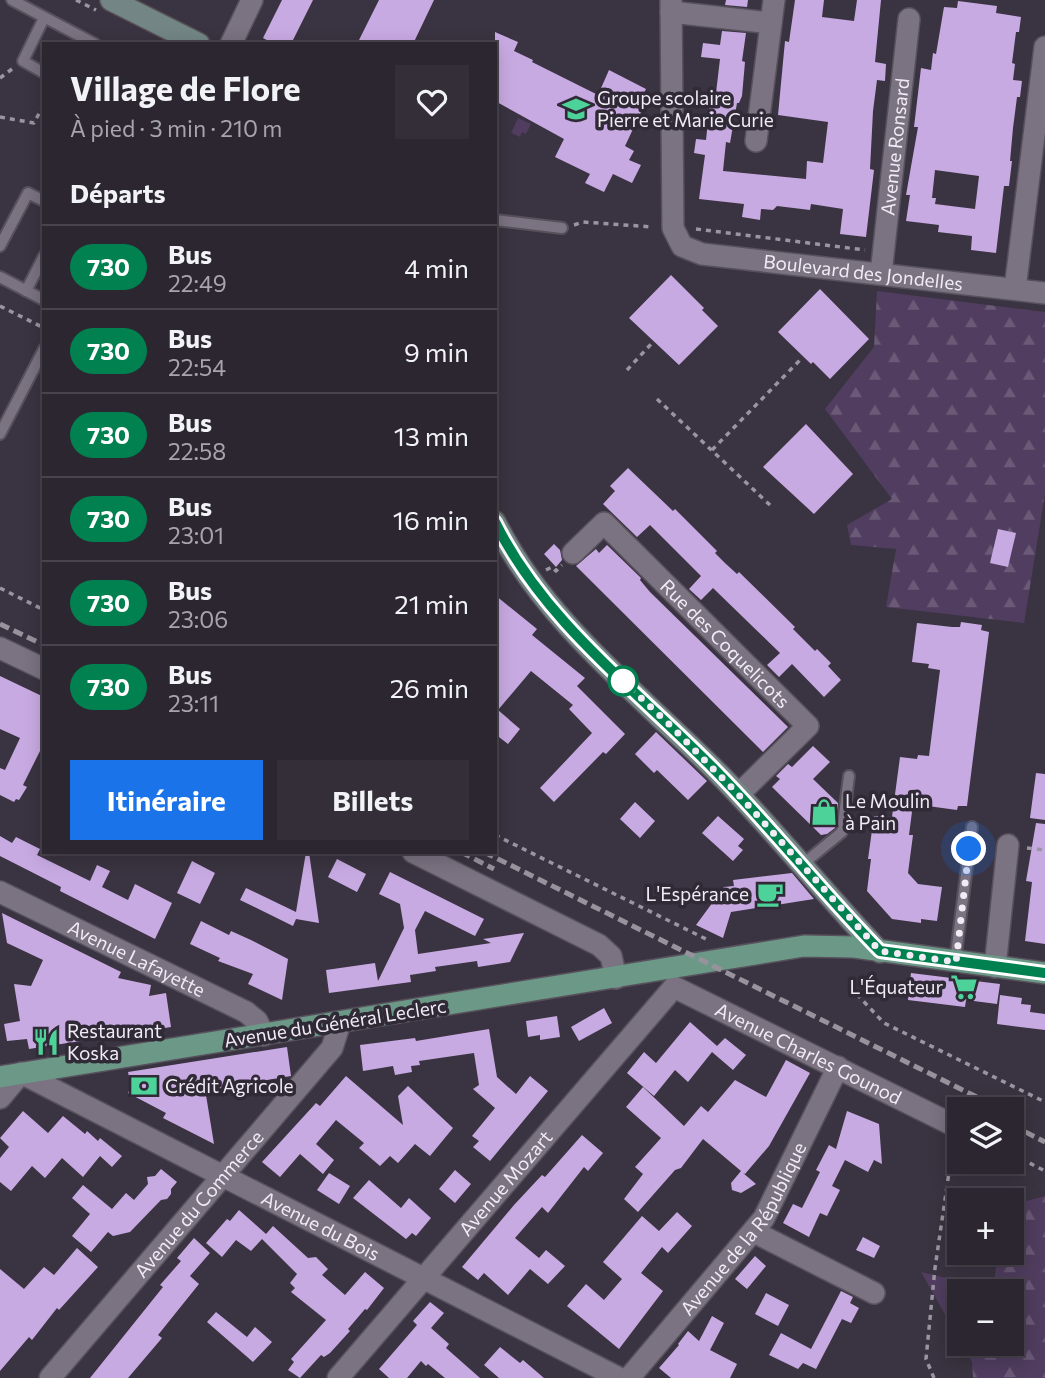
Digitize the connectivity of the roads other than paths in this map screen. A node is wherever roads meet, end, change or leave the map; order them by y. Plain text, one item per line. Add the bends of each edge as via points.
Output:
1 (12, 0) edge
2 (111, 0) edge
3 (252, 0) edge
4 (774, 0) edge
5 (671, 6) edge
6 (44, 18) junction
7 (909, 19) dead end
8 (771, 23) junction
9 (91, 42) edge
10 (194, 42) edge
11 (232, 42) edge
12 (1045, 47) edge
13 (42, 72) edge
14 (1039, 136) edge
15 (756, 141) dead end
16 (42, 200) edge
17 (497, 220) edge
18 (562, 229) road end
19 (0, 246) edge
20 (42, 260) edge
21 (881, 263) junction
22 (0, 277) edge
23 (1015, 289) junction
24 (26, 291) junction
25 (1045, 293) edge
26 (42, 299) edge
27 (42, 353) edge
28 (0, 434) edge
29 (497, 526) edge
30 (573, 553) road end
31 (0, 648) edge
32 (42, 668) edge
33 (849, 776) dead end
34 (738, 794) junction
35 (972, 827) dead end
36 (1008, 845) dead end
37 (417, 854) edge
38 (803, 864) junction
39 (0, 892) edge
40 (880, 951) junction
41 (956, 962) junction
42 (995, 967) junction
43 (1045, 973) edge
44 (616, 978) junction
45 (672, 978) junction
46 (340, 1023) junction
47 (264, 1035) junction
48 (838, 1067) junction
49 (10, 1075) edge
50 (0, 1098) edge
51 (947, 1122) edge
52 (222, 1176) junction
53 (754, 1232) junction
54 (422, 1279) junction
55 (874, 1293) dead end
56 (50, 1378) edge
57 (338, 1378) edge
58 (619, 1378) edge
59 (629, 1378) edge

1 - 6 lane
2 - 10 main road
3 - 11 street
4 - 8 street
5 - 8 street
5 - 21 street, Boulevard des Jondelles via 678,237 702,254
6 - 9 lane
6 - 13 lane via 23,61
7 - 21 street, Avenue Ronsard
8 - 15 street
12 - 14 street
14 - 23 street
16 - 19 lane via 28,193
17 - 18 lane
20 - 24 lane
21 - 23 street, Boulevard des Jondelles
22 - 24 lane
23 - 25 street, Boulevard des Jondelles
24 - 26 lane
27 - 28 lane
29 - 34 main road via 530,580 563,621
30 - 34 street, Rue des Coquelicots via 604,523 808,726
31 - 32 street
33 - 38 lane via 842,832
34 - 38 main road
35 - 41 lane
36 - 42 street
37 - 44 street via 598,944 611,956
38 - 40 main road
39 - 47 street, Avenue Lafayette via 246,1012
40 - 41 main road, Avenue du Général Leclerc
40 - 45 main road, Avenue du Général Leclerc via 804,946 741,957
41 - 42 main road, Avenue du Général Leclerc
42 - 43 main road, Avenue du Général Leclerc
44 - 45 main road, Avenue du Général Leclerc
44 - 46 main road, Avenue du Général Leclerc
45 - 48 street, Avenue Charles Gounod
45 - 54 street, Avenue Mozart
46 - 47 main road, Avenue du Général Leclerc
46 - 52 street, Avenue du Commerce via 332,1048
47 - 49 main road, Avenue du Général Leclerc
48 - 51 street, Avenue Charles Gounod
48 - 53 street, Avenue de la République
49 - 50 street
49 - 52 street, Avenue du Bois
52 - 54 street, Avenue du Bois
52 - 56 street, Avenue du Commerce
53 - 55 street
53 - 59 street, Avenue de la République
54 - 57 street, Avenue Mozart
54 - 58 street, Avenue du Bois

